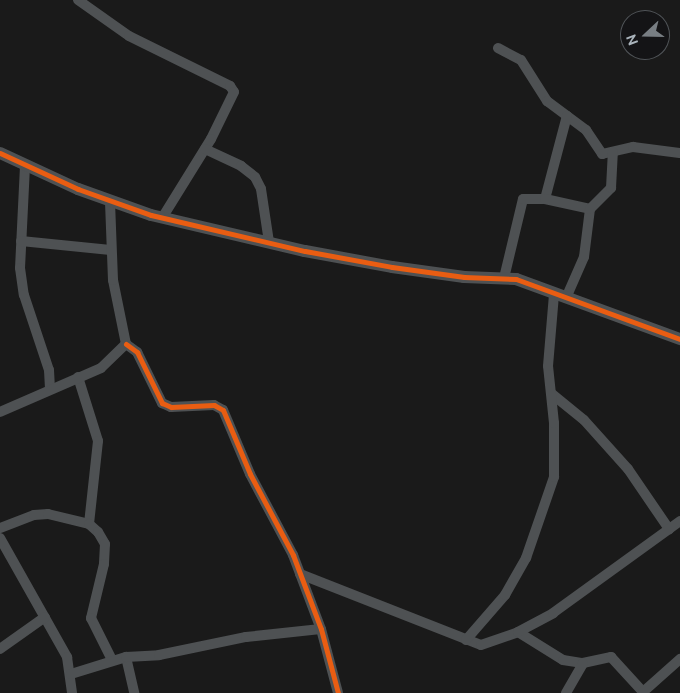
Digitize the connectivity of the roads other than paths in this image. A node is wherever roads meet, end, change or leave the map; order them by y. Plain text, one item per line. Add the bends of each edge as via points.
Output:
1 (78, 0) edge
2 (498, 48) dead end
3 (567, 116) junction
4 (205, 149) junction
5 (613, 152) junction
6 (0, 153) edge
7 (680, 153) edge
8 (25, 166) junction
9 (545, 199) junction
10 (110, 201) junction
11 (590, 209) junction
12 (162, 218) junction
13 (21, 241) junction
14 (269, 242) junction
15 (111, 250) junction
16 (504, 278) junction
17 (560, 296) junction
18 (680, 339) edge
19 (126, 344) junction
20 (78, 377) junction
21 (50, 387) junction
22 (552, 394) junction
23 (0, 412) edge
24 (680, 520) edge
25 (89, 524) junction
26 (0, 528) edge
27 (669, 529) junction
28 (0, 538) edge
29 (300, 574) junction
30 (45, 617) junction
31 (320, 629) junction
32 (518, 632) junction
33 (466, 640) junction
34 (0, 649) edge
35 (126, 657) junction
36 (680, 659) edge
37 (112, 660) junction
38 (582, 662) junction
39 (71, 674) junction
40 (336, 690) edge
41 (644, 692) edge
42 (72, 693) edge
43 (134, 693) edge
44 (566, 693) edge

1 - 4 street via 129,36 232,88 234,97
2 - 3 street via 521,60 547,101
3 - 5 street via 586,130 602,154
3 - 9 street
4 - 12 street
4 - 14 street via 241,166 255,177
5 - 7 street via 633,147
5 - 11 street via 612,188
6 - 8 street
8 - 10 street
8 - 13 street
9 - 11 street
9 - 16 street via 522,200
10 - 12 street
10 - 15 street
11 - 17 street via 584,257
12 - 14 street
13 - 15 street
13 - 21 street via 24,295 44,350
14 - 16 street via 392,267 464,277
15 - 19 street via 113,280
16 - 17 street
17 - 18 street
17 - 22 street via 548,366
19 - 20 street via 108,364
19 - 29 street via 137,352 162,403 172,407 214,405 223,410 250,474
20 - 21 street
20 - 25 street via 98,441
21 - 23 street
22 - 27 street via 584,420 641,484
22 - 33 street via 554,477 541,519 526,558 508,590
24 - 27 street
25 - 26 street via 48,514 34,515
25 - 37 street via 105,544 102,581 91,618
27 - 32 street via 553,613
28 - 30 street
29 - 31 street
29 - 33 street
30 - 34 street
30 - 39 street via 67,657
31 - 35 street
31 - 40 street
32 - 33 street via 485,645
32 - 38 street via 558,658
35 - 37 street
35 - 43 street
36 - 41 street
37 - 39 street
38 - 41 street via 613,658
38 - 44 street
39 - 42 street

